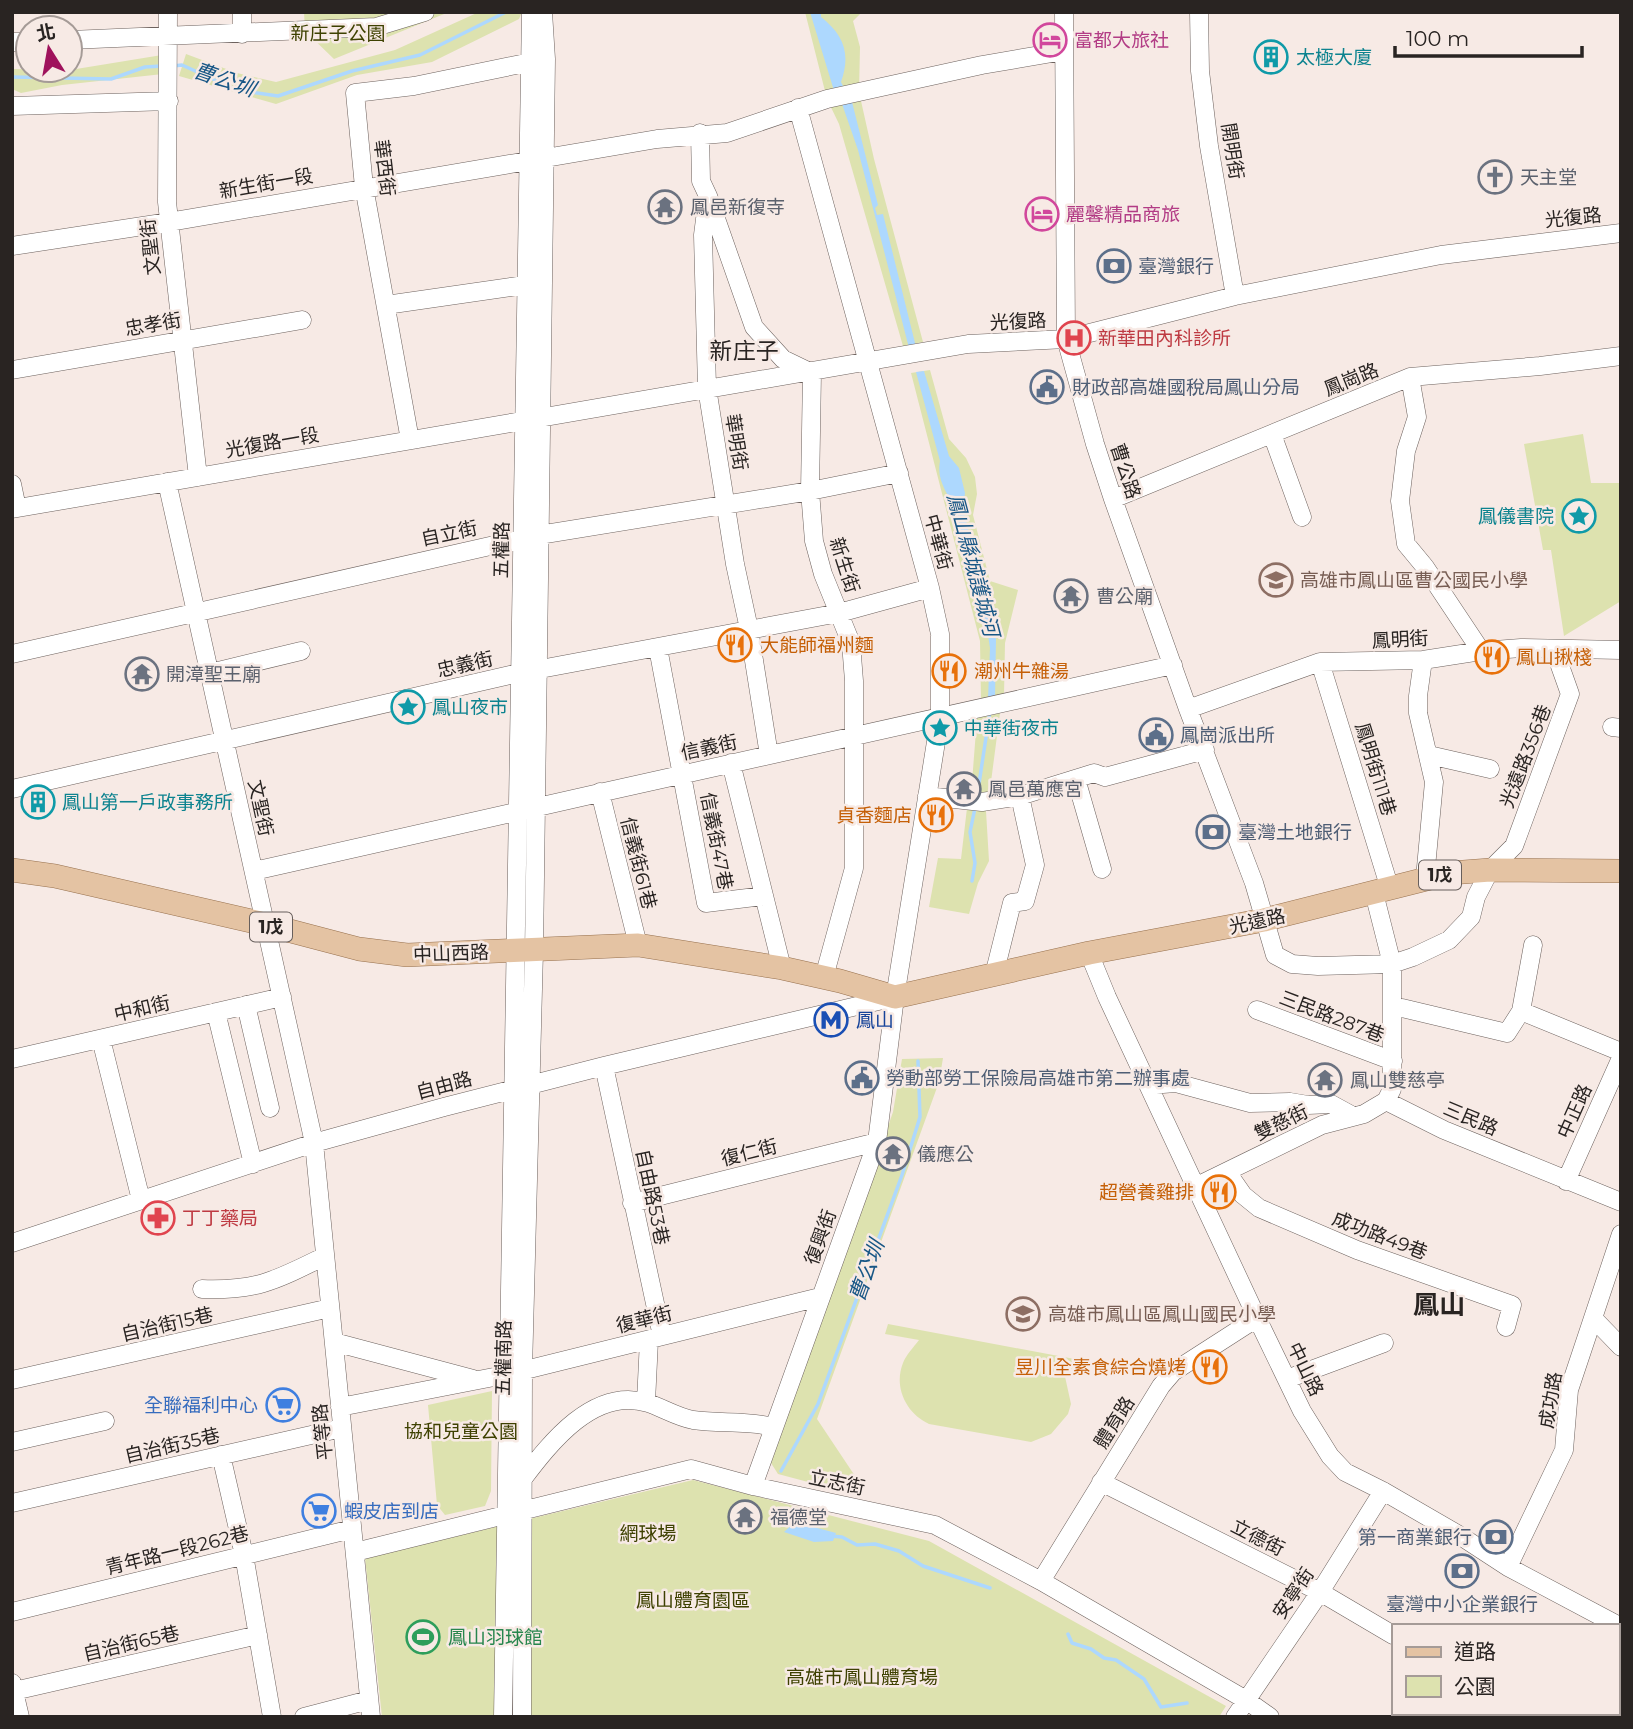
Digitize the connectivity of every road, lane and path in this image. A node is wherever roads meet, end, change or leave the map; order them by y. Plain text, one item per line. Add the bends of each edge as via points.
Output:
1 (168, 12) edge
2 (242, 12) edge
3 (425, 12) edge
4 (1064, 12) edge
5 (1199, 12) edge
6 (537, 15) edge
7 (242, 34) junction
8 (168, 36) junction
9 (84, 39) edge
10 (1063, 51) junction
11 (538, 61) junction
12 (169, 102) junction
13 (12, 106) edge
14 (798, 108) junction
15 (700, 133) junction
16 (535, 160) junction
17 (364, 187) junction
18 (709, 197) junction
19 (169, 222) junction
20 (1621, 233) edge
21 (12, 246) edge
22 (525, 285) junction
23 (1235, 296) junction
24 (386, 305) junction
25 (302, 320) dead end
26 (1066, 339) junction
27 (181, 341) junction
28 (1621, 356) edge
29 (866, 362) junction
30 (12, 370) edge
31 (812, 373) junction
32 (1410, 377) junction
33 (707, 388) junction
34 (531, 420) junction
35 (1272, 434) junction
36 (410, 440) junction
37 (899, 473) junction
38 (198, 477) junction
39 (167, 482) junction
40 (12, 484) edge
41 (810, 491) junction
42 (1113, 499) junction
43 (726, 504) junction
44 (14, 508) edge
45 (1302, 517) dead end
46 (531, 537) junction
47 (929, 588) junction
48 (196, 611) junction
49 (839, 613) junction
50 (749, 629) junction
51 (657, 648) junction
52 (1554, 649) junction
53 (1621, 650) edge
54 (301, 651) dead end
55 (1481, 651) junction
56 (12, 654) edge
57 (1423, 660) junction
58 (1320, 662) junction
59 (1173, 665) junction
60 (538, 670) junction
61 (210, 673) junction
62 (519, 673) junction
63 (1188, 709) junction
64 (940, 717) junction
65 (853, 738) junction
66 (225, 739) junction
67 (1205, 750) junction
68 (769, 755) junction
69 (1429, 755) junction
70 (731, 763) junction
71 (1490, 769) dead end
72 (682, 774) junction
73 (1076, 779) junction
74 (12, 789) edge
75 (600, 792) junction
76 (927, 796) junction
77 (1020, 796) junction
78 (535, 807) junction
79 (516, 811) junction
80 (1102, 869) dead end
81 (12, 870) edge
82 (1490, 870) junction
83 (1621, 871) edge
84 (254, 872) junction
85 (1425, 878) junction
86 (1382, 890) junction
87 (764, 896) junction
88 (1264, 920) junction
89 (266, 926) junction
90 (638, 945) junction
91 (1532, 945) dead end
92 (524, 951) junction
93 (1089, 953) junction
94 (1392, 964) junction
95 (782, 968) junction
96 (994, 975) junction
97 (824, 977) junction
98 (282, 997) junction
99 (895, 997) junction
100 (246, 1005) junction
101 (1257, 1010) dead end
102 (1392, 1010) junction
103 (1521, 1011) junction
104 (216, 1012) junction
105 (101, 1039) junction
106 (1621, 1052) edge
107 (1621, 1058) edge
108 (12, 1059) edge
109 (1393, 1061) junction
110 (604, 1066) junction
111 (531, 1084) junction
112 (1149, 1085) junction
113 (513, 1089) junction
114 (1385, 1101) junction
115 (271, 1108) dead end
116 (1353, 1116) junction
117 (877, 1142) junction
118 (314, 1143) junction
119 (253, 1164) junction
120 (1227, 1172) junction
121 (1566, 1181) junction
122 (1197, 1186) junction
123 (141, 1200) junction
124 (1621, 1202) edge
125 (632, 1203) junction
126 (1621, 1234) edge
127 (12, 1243) edge
128 (325, 1256) junction
129 (202, 1289) dead end
130 (820, 1297) junction
131 (330, 1308) junction
132 (1257, 1318) junction
133 (1593, 1318) junction
134 (1506, 1327) dead end
135 (656, 1338) junction
136 (334, 1342) junction
137 (1384, 1343) dead end
138 (1621, 1347) edge
139 (516, 1372) junction
140 (1287, 1379) junction
141 (12, 1380) edge
142 (477, 1380) junction
143 (646, 1402) junction
144 (340, 1407) junction
145 (105, 1422) dead end
146 (774, 1427) junction
147 (342, 1428) junction
148 (12, 1442) edge
149 (221, 1455) junction
150 (522, 1480) junction
151 (1101, 1482) junction
152 (753, 1486) junction
153 (1383, 1491) junction
154 (12, 1503) edge
155 (514, 1513) junction
156 (352, 1529) junction
157 (355, 1552) junction
158 (244, 1555) junction
159 (1508, 1567) junction
160 (1041, 1581) junction
161 (1320, 1592) junction
162 (12, 1612) edge
163 (1587, 1619) edge
164 (1608, 1624) edge
165 (1392, 1634) edge
166 (258, 1635) junction
167 (13, 1687) edge
168 (1246, 1700) junction
169 (370, 1709) edge
170 (20, 1717) edge
171 (272, 1717) edge
172 (304, 1717) edge
173 (503, 1717) edge
174 (522, 1717) edge
175 (1235, 1717) edge
176 (1270, 1717) edge

1 - 8 street, 文聖街
2 - 7 street
3 - 7 street via 376,27
4 - 10 street, 曹公路
5 - 23 street, 開明街 via 1203,96
6 - 11 street, 五權路 via 532,48
7 - 8 street
8 - 9 street
8 - 12 street, 文聖街
10 - 14 street
10 - 26 street, 曹公路
11 - 16 street, 五權路
11 - 17 street, 華西街 via 355,93
12 - 13 street
12 - 19 street, 文聖街
14 - 15 street via 727,132
14 - 29 street, 中華街
15 - 16 street, 新生街一段
15 - 18 street, 華明街 via 701,181
16 - 17 street, 新生街一段
16 - 22 street, 五權路
16 - 34 street, 五權路
17 - 19 street, 新生街一段
17 - 24 street, 華西街
18 - 31 street via 754,327 783,359
18 - 33 street, 華明街 via 703,235
19 - 21 street, 新生街一段
19 - 27 street, 文聖街
20 - 23 street, 光復路 via 1462,251
22 - 24 street
22 - 34 street, 五權路
23 - 26 street, 光復路
24 - 36 street, 華西街
25 - 27 street, 忠孝街
26 - 29 street, 光復路 via 968,344
26 - 42 street, 曹公路
27 - 30 street, 忠孝街
27 - 38 street, 文聖街
28 - 32 street, 鳳崗路
29 - 31 street, 光復路
29 - 37 street, 中華街
31 - 33 street, 光復路
31 - 41 street, 新生街
32 - 35 street, 鳳崗路
32 - 55 street via 1418,417 1406,451 1400,501 1406,544
33 - 34 street, 光復路
33 - 43 street, 華明街
34 - 36 street, 光復路一段
34 - 46 street, 五權路
35 - 42 street, 鳳崗路
35 - 45 street
36 - 38 street, 光復路一段
37 - 41 street, 自立街
37 - 47 street, 中華街
38 - 39 street, 光復路一段
39 - 44 street, 光復路一段
39 - 48 street, 文聖街
40 - 44 street
41 - 43 street, 自立街
41 - 49 street, 新生街 via 814,541
42 - 59 street, 曹公路
43 - 46 street, 自立街
43 - 50 street, 華明街
46 - 48 street, 自立街
46 - 60 street, 五權路
46 - 62 street, 五權路
47 - 49 street, 忠義街
47 - 64 street, 中華街 via 940,634
48 - 56 street, 自立街
48 - 61 street, 文聖街
49 - 50 street, 忠義街
49 - 65 street, 新生街 via 851,643
50 - 51 street, 忠義街
50 - 68 street, 華明街
51 - 60 street, 忠義街
51 - 72 street
52 - 53 street, 鳳明街
52 - 55 street, 鳳明街
52 - 82 street, 光遠路356巷 via 1570,694 1514,846
54 - 61 street
55 - 57 street, 鳳明街
57 - 58 street, 鳳明街
57 - 69 street via 1418,713
58 - 63 street, 鳳明街
58 - 86 street, 鳳明街111巷
59 - 63 street, 曹公路
59 - 64 street, 信義街
60 - 62 street, 忠義街
60 - 78 street, 五權路
61 - 66 street, 文聖街
62 - 66 street, 忠義街
62 - 79 street, 五權路
63 - 67 street, 曹公路
64 - 65 street, 信義街
64 - 76 street, 中華街
65 - 68 street, 信義街
65 - 97 street, 新生街 via 854,868
66 - 74 street, 忠義街
66 - 84 street, 文聖街
67 - 73 street via 1105,777 1094,773
67 - 88 street, 曹公路
68 - 70 street, 信義街
69 - 71 street
69 - 85 street via 1434,782
70 - 72 street, 信義街
70 - 87 street
72 - 75 street, 信義街
72 - 87 street, 信義街47巷 via 706,902
73 - 77 street
73 - 80 street
75 - 78 street, 信義街
75 - 90 street, 信義街61巷
76 - 77 street via 976,802
76 - 99 street, 中華街
77 - 96 street via 1035,865 1025,901 1012,903
78 - 79 street, 信義街
78 - 92 street, 五權路
79 - 84 street, 信義街
79 - 92 street, 五權路
81 - 89 main road, 中山西路 / 1戊
82 - 83 main road, 光遠路 / 1戊
82 - 85 main road, 光遠路 / 1戊
82 - 94 street, 光遠路356巷 via 1471,917 1449,940
84 - 89 street, 文聖街
85 - 86 main road, 光遠路 / 1戊
86 - 88 main road, 光遠路 / 1戊
86 - 94 street
87 - 95 street
88 - 93 main road, 光遠路 / 1戊
88 - 94 street, 曹公路 via 1275,955 1293,964
89 - 92 main road, 中山西路 / 1戊 via 359,949 407,955
89 - 98 street, 文聖街
90 - 92 main road, 中山西路 / 1戊
90 - 95 main road, 中山西路 / 1戊
91 - 103 street
92 - 111 street, 五權路
92 - 113 street, 五權路
93 - 96 main road, 光遠路 / 1戊
93 - 112 street, 中山路
94 - 102 street
95 - 97 main road, 中山西路 / 1戊
96 - 99 main road, 光遠路 / 1戊
97 - 99 main road, 中山西路 / 1戊
98 - 100 street, 中和街
98 - 118 street, 文聖街
99 - 110 street, 自由路
99 - 117 street, 復興街
100 - 104 street, 中和街
100 - 115 street
101 - 109 street, 三民路287巷
102 - 103 street via 1402,1008 1507,1033
102 - 109 street
103 - 106 street
104 - 105 street, 中和街
104 - 119 street
105 - 108 street, 中和街
105 - 123 street
107 - 121 street, 中正路
109 - 114 street via 1392,1089
110 - 111 street, 自由路
110 - 125 street, 自由路53巷
111 - 113 street, 自由路
111 - 139 street, 五權南路
112 - 116 street via 1176,1083 1250,1103 1331,1104
112 - 122 street, 中山路
113 - 118 street, 自由路
113 - 139 street, 五權南路
114 - 116 street, 雙慈街
114 - 121 street, 三民路
116 - 120 street, 雙慈街 via 1322,1125
117 - 125 street, 復仁街
117 - 130 street, 復興街
118 - 119 street, 自由路
118 - 128 street, 平等路
119 - 123 street, 自由路
120 - 122 street, 雙慈街
120 - 134 street, 成功路49巷 via 1259,1208 1357,1250 1511,1305
121 - 124 street, 三民路
122 - 132 street, 中山路
123 - 127 street, 自由路
125 - 135 street, 自由路53巷
126 - 133 street, 成功路
128 - 129 street via 267,1283
128 - 131 street, 平等路
130 - 135 street, 復華街
130 - 146 street, 復興街
131 - 136 street, 平等路
131 - 141 street, 自治街15巷
132 - 140 street, 中山路
132 - 151 street, 體育路 via 1173,1372
133 - 138 street
133 - 159 street, 成功路 via 1569,1390 1564,1450
135 - 139 street, 復華街
135 - 143 street, 自由路53巷
136 - 142 street, 復華街
136 - 144 street, 平等路
137 - 140 street
139 - 142 street, 復華街
139 - 150 street, 五權南路
139 - 155 street, 五權南路
140 - 153 street, 中山路 via 1330,1456 1345,1472
142 - 144 street, 復華街
143 - 146 street via 691,1420
143 - 150 street via 617,1401 594,1409 566,1427
144 - 147 street, 平等路
145 - 148 street
146 - 152 street, 復興街
147 - 149 street, 自治街35巷
147 - 156 street, 平等路
149 - 154 street, 自治街35巷
149 - 158 street
150 - 155 street, 五權南路
151 - 160 street, 體育路
151 - 161 street, 立德街
152 - 155 street, 立志街 via 691,1469
152 - 160 street, 立志街 via 935,1525
153 - 159 street, 中山路
153 - 161 street, 安寧街
155 - 157 street, 立志街
155 - 173 street, 五權南路
155 - 174 street, 五權南路
156 - 157 street, 平等路
156 - 158 street, 青年路一段262巷
157 - 169 street, 平等路
158 - 162 street, 青年路一段262巷
158 - 166 street
159 - 163 street, 中山路
160 - 168 street, 立志街
161 - 165 street, 立德街
161 - 168 street, 安寧街
163 - 164 street, 中山路
166 - 167 street, 自治街65巷
166 - 171 street
167 - 170 street
168 - 175 street, 安寧街
168 - 176 street, 立志街
169 - 172 street

